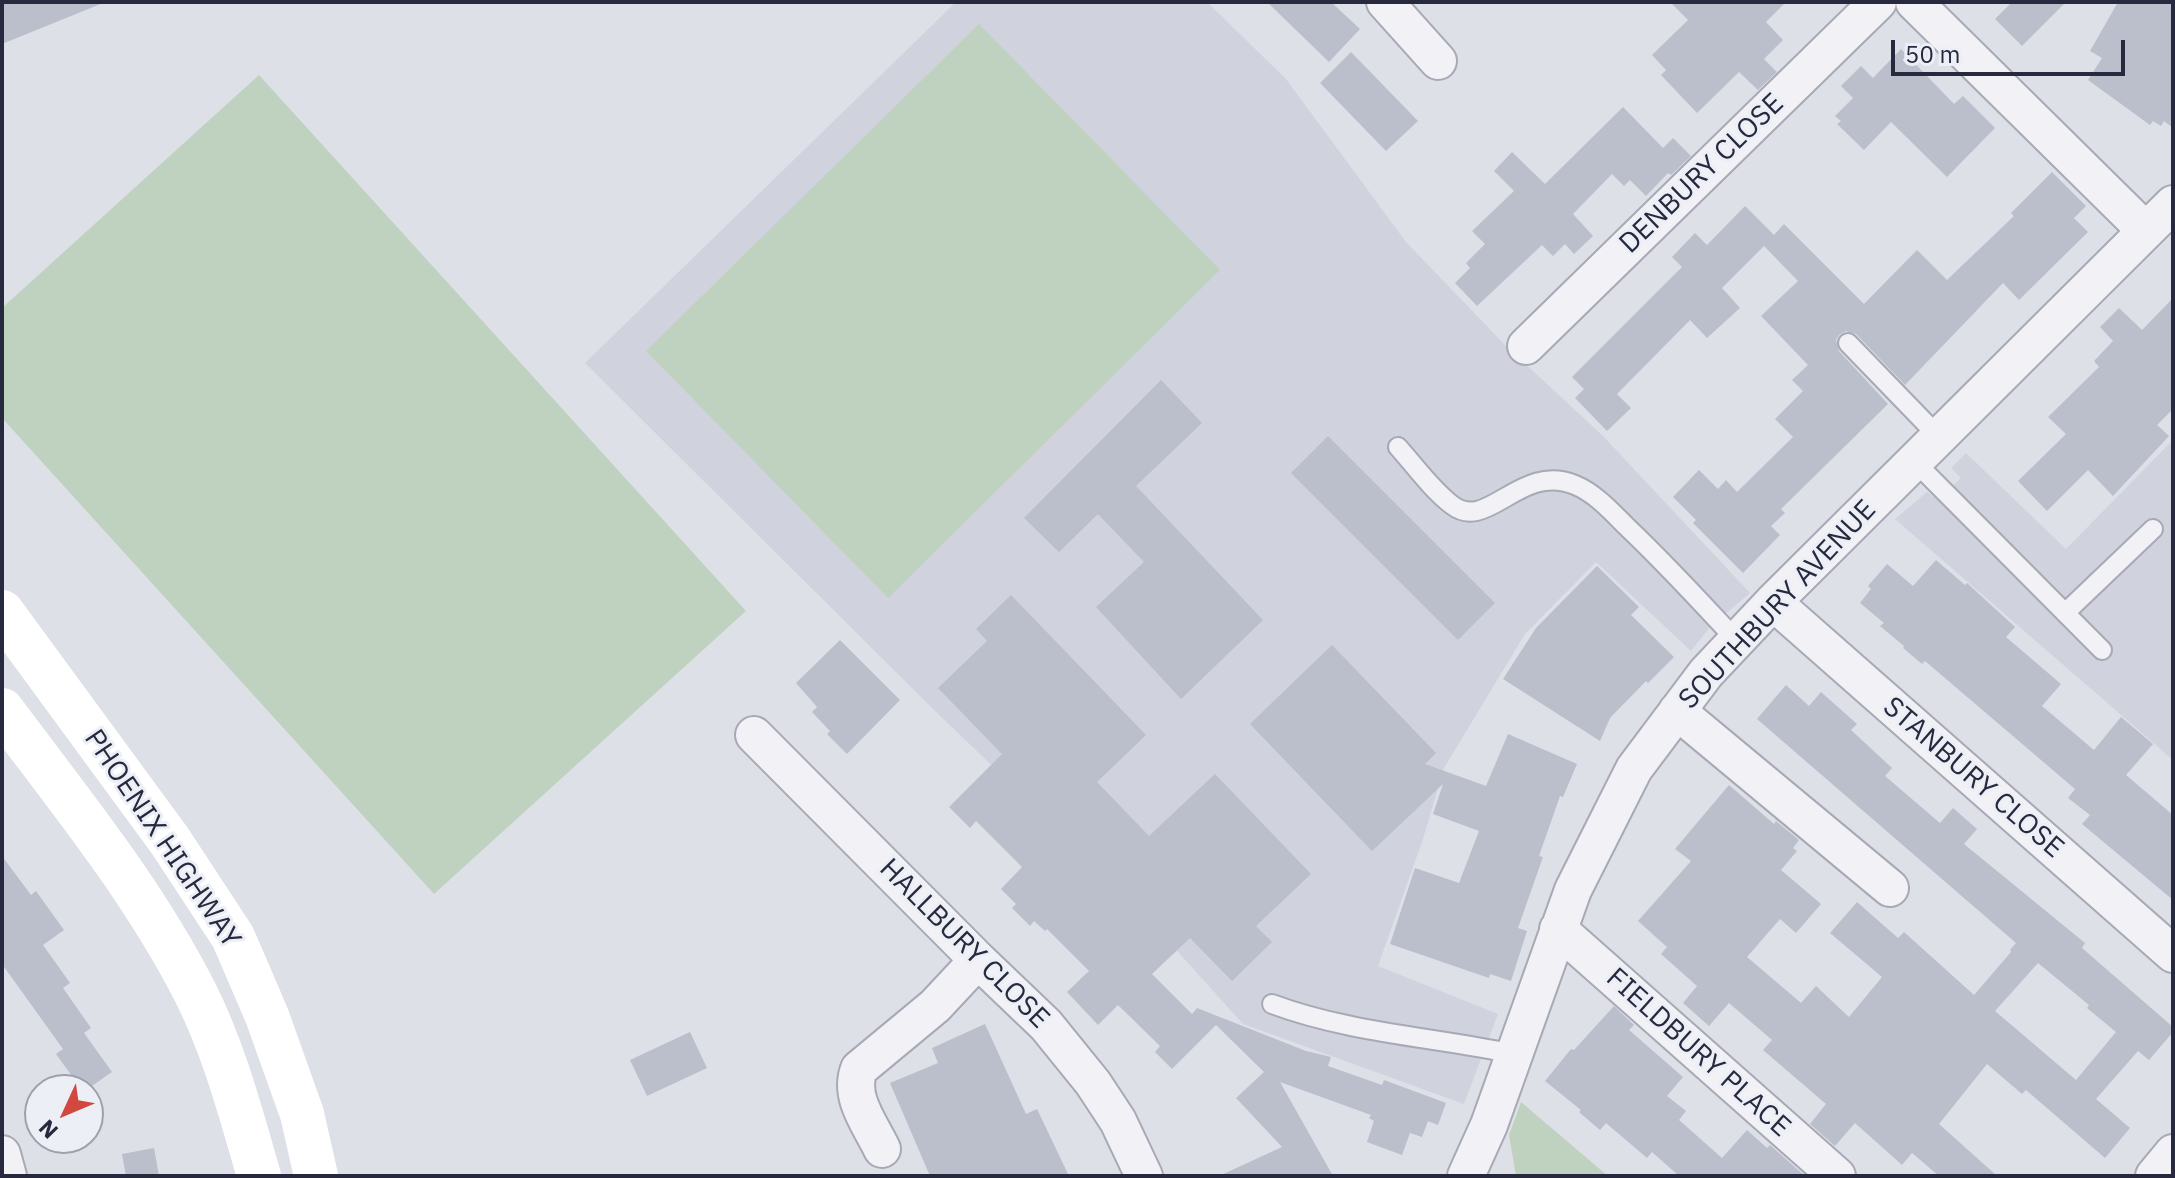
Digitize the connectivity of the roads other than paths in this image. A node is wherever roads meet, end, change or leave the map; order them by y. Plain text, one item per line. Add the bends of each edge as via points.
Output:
1 (1385, 2) edge
2 (1878, 2) edge
3 (1914, 2) edge
4 (1438, 61) dead end
5 (2173, 204) edge
6 (2146, 231) junction
7 (1848, 343) dead end
8 (1526, 346) dead end
9 (1398, 447) dead end
10 (1927, 449) junction
11 (2153, 529) dead end
12 (1773, 602) junction
13 (2, 612) edge
14 (2065, 613) junction
15 (1737, 641) junction
16 (2102, 650) dead end
17 (2, 710) edge
18 (1677, 711) junction
19 (754, 735) dead end
20 (1890, 888) dead end
21 (1558, 929) junction
22 (2173, 954) edge
23 (978, 960) junction
24 (1272, 1004) dead end
25 (1514, 1054) junction
26 (882, 1149) dead end
27 (2173, 1153) edge
28 (2, 1154) edge
29 (8, 1176) edge
30 (259, 1176) edge
31 (316, 1176) edge
32 (1144, 1176) edge
33 (1466, 1176) edge
34 (1837, 1176) edge
35 (2154, 1176) edge

1 - 4 street
2 - 8 street, DENBURY CLOSE
3 - 6 street
5 - 6 street, SOUTHBURY AVENUE
6 - 10 street, SOUTHBURY AVENUE
7 - 10 lane
9 - 15 lane via 1453,506 1467,513 1489,508 1535,482 1577,485 1643,543
10 - 12 street, SOUTHBURY AVENUE
10 - 14 lane
11 - 14 lane
12 - 15 street, SOUTHBURY AVENUE
12 - 22 street, STANBURY CLOSE
13 - 31 main road, PHOENIX HIGHWAY via 170,841 233,937 302,1114
14 - 16 lane
15 - 18 street, SOUTHBURY AVENUE
17 - 30 main road, PHOENIX HIGHWAY via 129,880 196,993 234,1090
18 - 20 street
18 - 21 street, SOUTHBURY AVENUE via 1634,769
19 - 23 street, HALLBURY CLOSE
21 - 25 street, SOUTHBURY AVENUE
21 - 34 street, FIELDBURY PLACE
23 - 26 street via 935,1006 859,1069 855,1094
23 - 32 street, HALLBURY CLOSE via 1068,1049 1118,1121
24 - 25 lane via 1357,1029
25 - 33 street, SOUTHBURY AVENUE
27 - 35 street
28 - 29 street

